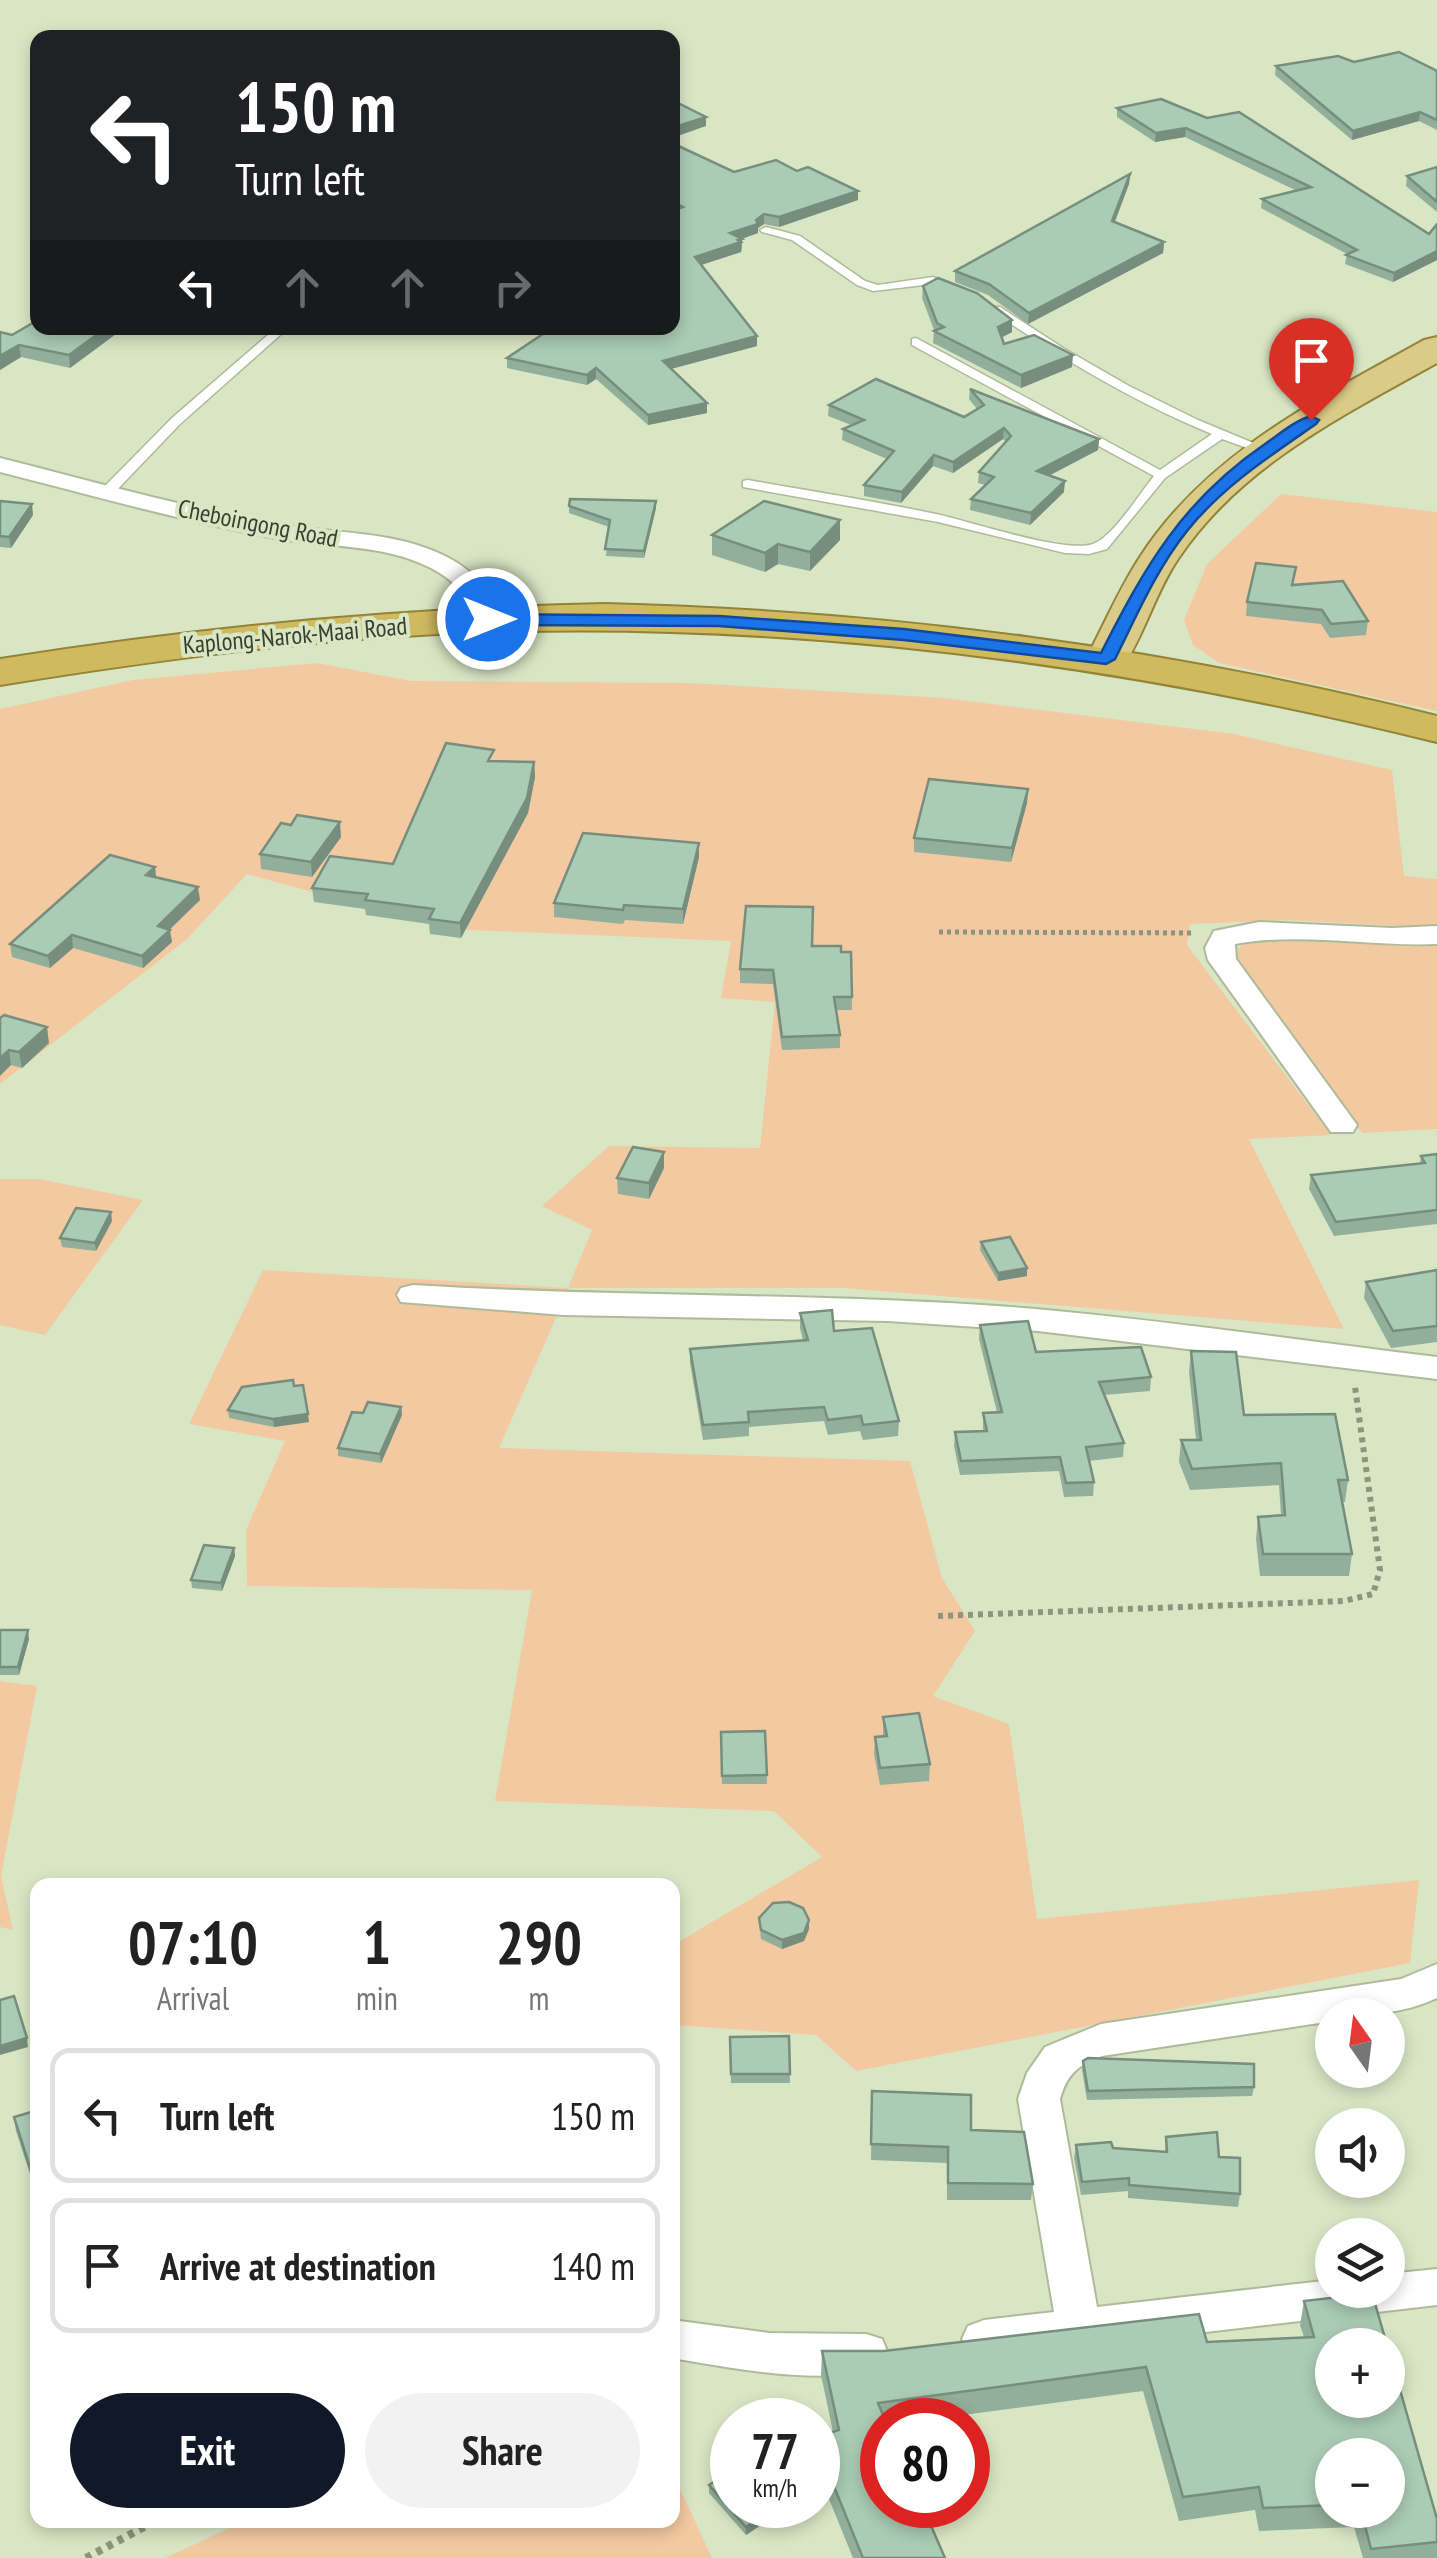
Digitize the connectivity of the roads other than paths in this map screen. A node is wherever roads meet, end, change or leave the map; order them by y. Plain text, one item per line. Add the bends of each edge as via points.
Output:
1 (766, 230) edge
2 (966, 293) edge
3 (982, 300) edge
4 (274, 335) edge
5 (916, 342) dead end
6 (1437, 348) edge
7 (1219, 435) junction
8 (1264, 450) junction
9 (0, 465) edge
10 (1162, 475) junction
11 (748, 484) dead end
12 (107, 492) junction
13 (488, 619) junction
14 (1106, 659) junction
15 (0, 672) edge
16 (1437, 728) edge
17 (1437, 935) edge
18 (1342, 1126) dead end
19 (413, 1295) dead end
20 (1437, 1368) edge
21 (1437, 1980) edge
22 (1437, 2287) edge
23 (1078, 2328) junction
24 (680, 2340) edge

1 - 2 lane via 796,238 877,290 934,280
3 - 7 lane via 1032,337
4 - 12 lane
5 - 10 lane
6 - 8 main road
7 - 8 lane
7 - 10 lane
8 - 14 main road via 1182,526
9 - 12 street, Cheboingong Road
10 - 11 lane via 1114,536 1089,550
12 - 13 street, Cheboingong Road via 240,524 426,556 472,584
13 - 14 highway, Kaplong-Narok-Maai Road via 719,621
13 - 15 highway, Kaplong-Narok-Maai Road via 208,642
14 - 16 highway, Kaplong-Narok-Maai Road
17 - 18 street via 1259,931 1224,937 1218,948
19 - 20 street via 563,1306 1020,1319
21 - 23 street via 1408,1994 1101,2040 1064,2052 1045,2070 1038,2099
22 - 23 street
23 - 24 street via 812,2356

